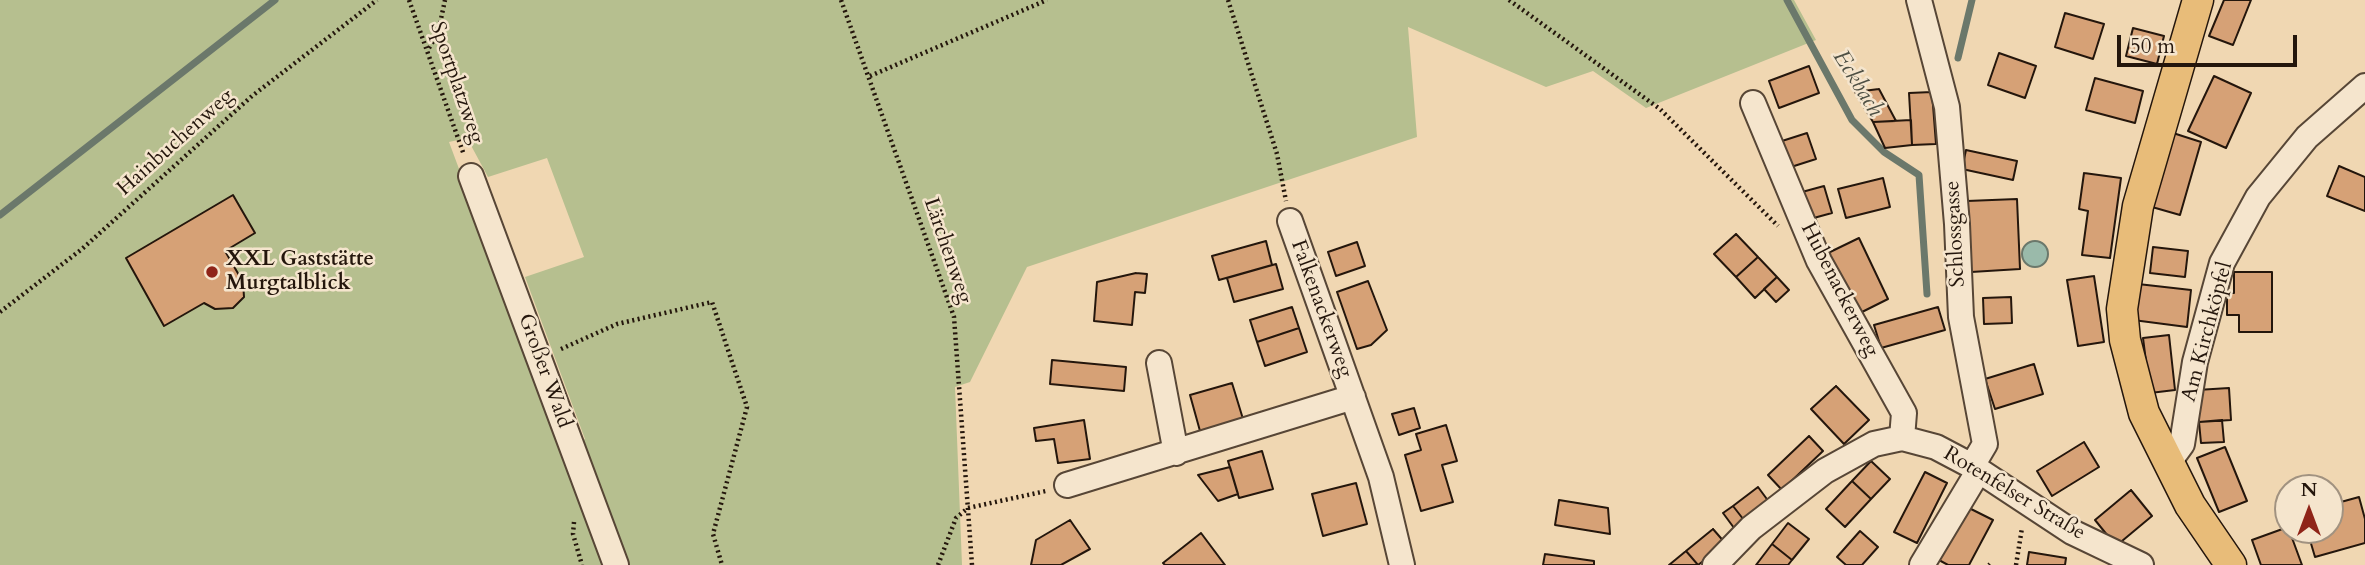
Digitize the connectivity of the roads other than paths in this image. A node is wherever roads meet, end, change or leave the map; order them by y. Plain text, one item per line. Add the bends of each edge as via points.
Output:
1 (1919, 0) edge
2 (2199, 0) edge
3 (2365, 86) edge
4 (1753, 103) dead end
5 (471, 176) road end
6 (1290, 221) road end
7 (1159, 363) dead end
8 (1353, 397) junction
9 (1902, 438) junction
10 (1177, 453) junction
11 (2169, 462) junction
12 (1975, 468) junction
13 (1067, 485) dead end
14 (617, 565) edge
15 (1402, 565) edge
16 (1715, 565) edge
17 (1922, 565) edge
18 (2141, 565) edge
19 (2231, 565) edge

1 - 12 street, Schlossgasse via 1947,107 1961,317 1985,444
2 - 11 main road via 2138,206 2122,309 2124,340 2144,413
3 - 11 street, Am Kirchköpfel via 2306,138 2258,197 2222,263 2195,362 2182,444
4 - 9 street, Hubenackerweg via 1819,261 1904,413
5 - 14 street, Großer Wald
6 - 8 street, Falkenackerweg
7 - 10 street
8 - 10 street, Falkenackerweg
8 - 15 street, Falkenackerweg via 1381,477
9 - 12 street, Rotenfelser Straße via 1936,447
9 - 16 street, Rotenfelser Straße via 1874,444 1825,471 1751,528
10 - 13 street, Falkenackerweg
11 - 19 main road via 2190,505
12 - 17 street, Schlossgasse
12 - 18 street, Rotenfelser Straße via 2072,533

